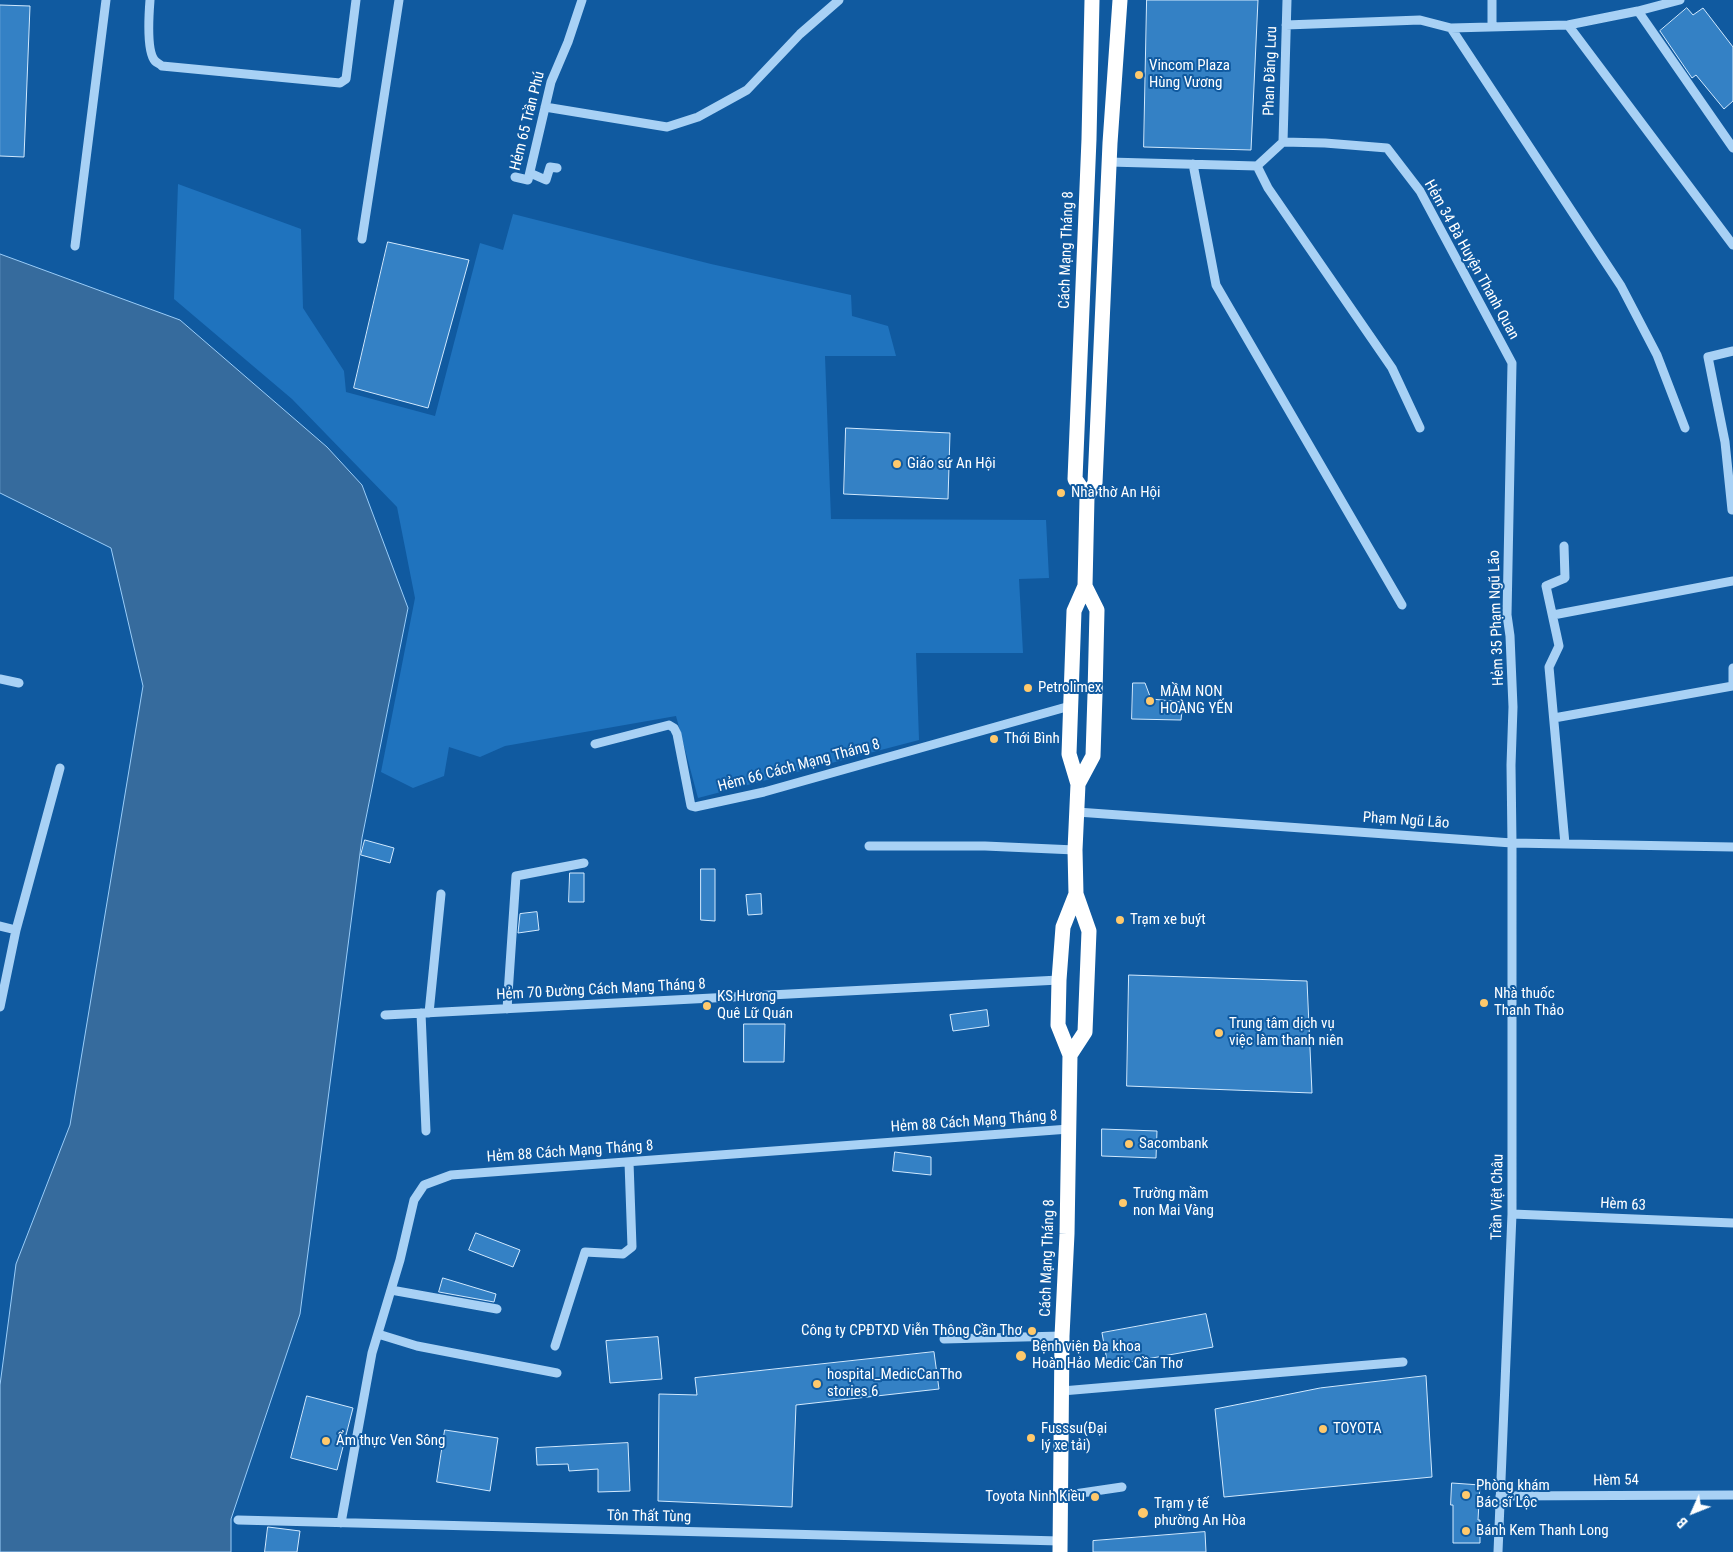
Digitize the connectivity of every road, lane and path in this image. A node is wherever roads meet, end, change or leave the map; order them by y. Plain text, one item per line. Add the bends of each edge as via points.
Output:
1 (106, 0) edge
2 (150, 0) edge
3 (356, 0) edge
4 (399, 0) edge
5 (582, 0) edge
6 (839, 0) edge
7 (1092, 0) edge
8 (1120, 0) edge
9 (1287, 0) edge
10 (1492, 0) edge
11 (1680, 0) edge
12 (1638, 11) junction
13 (1286, 25) junction
14 (1568, 25) junction
15 (1492, 27) junction
16 (1451, 28) junction
17 (545, 107) junction
18 (1283, 142) junction
19 (1733, 148) edge
20 (1109, 162) junction
21 (1193, 164) junction
22 (1257, 166) junction
23 (557, 168) dead end
24 (530, 173) junction
25 (515, 177) dead end
26 (362, 239) dead end
27 (1733, 244) edge
28 (75, 246) dead end
29 (1733, 351) edge
30 (1512, 363) joint
31 (1420, 428) dead end
32 (1685, 428) dead end
33 (1087, 497) junction
34 (1732, 510) dead end
35 (1564, 546) dead end
36 (1733, 581) edge
37 (1085, 586) junction
38 (1402, 605) dead end
39 (1553, 615) junction
40 (1733, 668) edge
41 (0, 679) edge
42 (19, 683) dead end
43 (1070, 706) junction
44 (1554, 718) junction
45 (595, 744) dead end
46 (60, 768) dead end
47 (1078, 784) junction
48 (1077, 812) junction
49 (1512, 843) junction
50 (1565, 844) junction
51 (869, 846) dead end
52 (1733, 847) edge
53 (1075, 850) junction
54 (584, 863) dead end
55 (441, 894) dead end
56 (1076, 894) junction
57 (0, 926) edge
58 (16, 930) junction
59 (1059, 980) junction
60 (0, 1007) edge
61 (507, 1009) junction
62 (425, 1013) junction
63 (385, 1015) dead end
64 (1070, 1055) junction
65 (1069, 1129) junction
66 (426, 1131) dead end
67 (629, 1162) junction
68 (1512, 1214) junction
69 (1733, 1224) edge
70 (391, 1290) junction
71 (497, 1309) dead end
72 (378, 1334) junction
73 (1062, 1336) junction
74 (944, 1339) dead end
75 (555, 1346) dead end
76 (1403, 1362) dead end
77 (557, 1373) dead end
78 (1062, 1391) junction
79 (1122, 1487) dead end
80 (1733, 1495) edge
81 (1061, 1496) junction
82 (1500, 1496) junction
83 (238, 1520) dead end
84 (341, 1523) junction
85 (1060, 1546) edge
86 (1498, 1552) edge

1 - 28 street
2 - 3 street via 148,33 151,53 162,66 340,83 346,79
4 - 26 street
5 - 17 street, Hẻm 65 Trần Phú
6 - 17 street via 800,34 747,90 698,117 667,127
7 - 33 highway, Cách Mạng Tháng 8 via 1075,479
8 - 20 highway, Cách Mạng Tháng 8
9 - 13 street, Phan Đăng Lưu
10 - 15 street
11 - 12 street
12 - 14 street
12 - 19 street
13 - 16 street via 1420,20
13 - 18 street, Phan Đăng Lưu
14 - 15 street
14 - 27 street
15 - 16 street
16 - 32 street via 1621,286 1657,355
17 - 24 street, Hẻm 65 Trần Phú
18 - 22 street
18 - 30 street, Hẻm 34 Bà Huyện Thanh Quan via 1386,148 1420,191
20 - 21 street
20 - 33 highway, Cách Mạng Tháng 8 via 1095,483
21 - 22 street
21 - 38 street via 1216,285
22 - 31 street via 1268,188 1392,368
23 - 24 street via 550,167 546,180
24 - 25 street, Hẻm 65 Trần Phú via 528,180
29 - 34 street via 1708,357 1725,442
30 - 49 street, Hẻm 35 Phạm Ngũ Lão via 1507,614 1513,707
33 - 37 highway, Cách Mạng Tháng 8
35 - 39 street via 1565,578 1546,586
36 - 39 street
37 - 43 highway, Cách Mạng Tháng 8 via 1074,611
37 - 47 highway, Cách Mạng Tháng 8 via 1097,610 1095,694 1092,756
39 - 44 street via 1559,646 1549,667
40 - 44 street via 1733,686
41 - 42 street
43 - 45 street, Hẻm 66 Cách Mạng Tháng 8 via 764,792 695,807 691,806 678,734 674,728 669,725
43 - 47 highway, Cách Mạng Tháng 8 via 1069,754
44 - 50 street
46 - 58 street
47 - 48 highway, Cách Mạng Tháng 8
48 - 49 street, Phạm Ngũ Lão
48 - 53 highway, Cách Mạng Tháng 8
49 - 50 street, Phạm Ngũ Lão
49 - 68 street, Trần Việt Châu
50 - 52 street, Phạm Ngũ Lão
51 - 53 street
53 - 56 highway, Cách Mạng Tháng 8
54 - 61 street via 516,876
55 - 62 street
56 - 59 highway, Cách Mạng Tháng 8 via 1064,927
56 - 64 highway, Cách Mạng Tháng 8 via 1089,940 1085,1032
57 - 58 street
58 - 60 street
59 - 61 street, Hẻm 70 Đường Cách Mạng Tháng 8
59 - 64 highway, Cách Mạng Tháng 8 via 1058,1025
61 - 62 street, Hẻm 70 Đường Cách Mạng Tháng 8
62 - 63 street, Hẻm 70 Đường Cách Mạng Tháng 8
62 - 66 street
64 - 65 highway, Cách Mạng Tháng 8
65 - 67 street, Hẻm 88 Cách Mạng Tháng 8
65 - 73 highway, Cách Mạng Tháng 8
67 - 70 street, Hẻm 88 Cách Mạng Tháng 8 via 451,1175 424,1185 414,1200
67 - 75 street via 632,1247 623,1254 586,1252
68 - 69 street, Hèm 63
68 - 82 street, Trần Việt Châu
70 - 71 street
70 - 72 street, Hẻm 88 Cách Mạng Tháng 8
72 - 77 street via 417,1346
72 - 84 street, Hẻm 88 Cách Mạng Tháng 8
73 - 74 street
73 - 78 highway, Cách Mạng Tháng 8
76 - 78 street
78 - 81 highway, Cách Mạng Tháng 8
79 - 81 street
80 - 82 street, Hèm 54
81 - 85 highway, Cách Mạng Tháng 8
82 - 86 street, Trần Việt Châu
83 - 84 street, Tôn Thất Tùng
84 - 85 street, Tôn Thất Tùng

